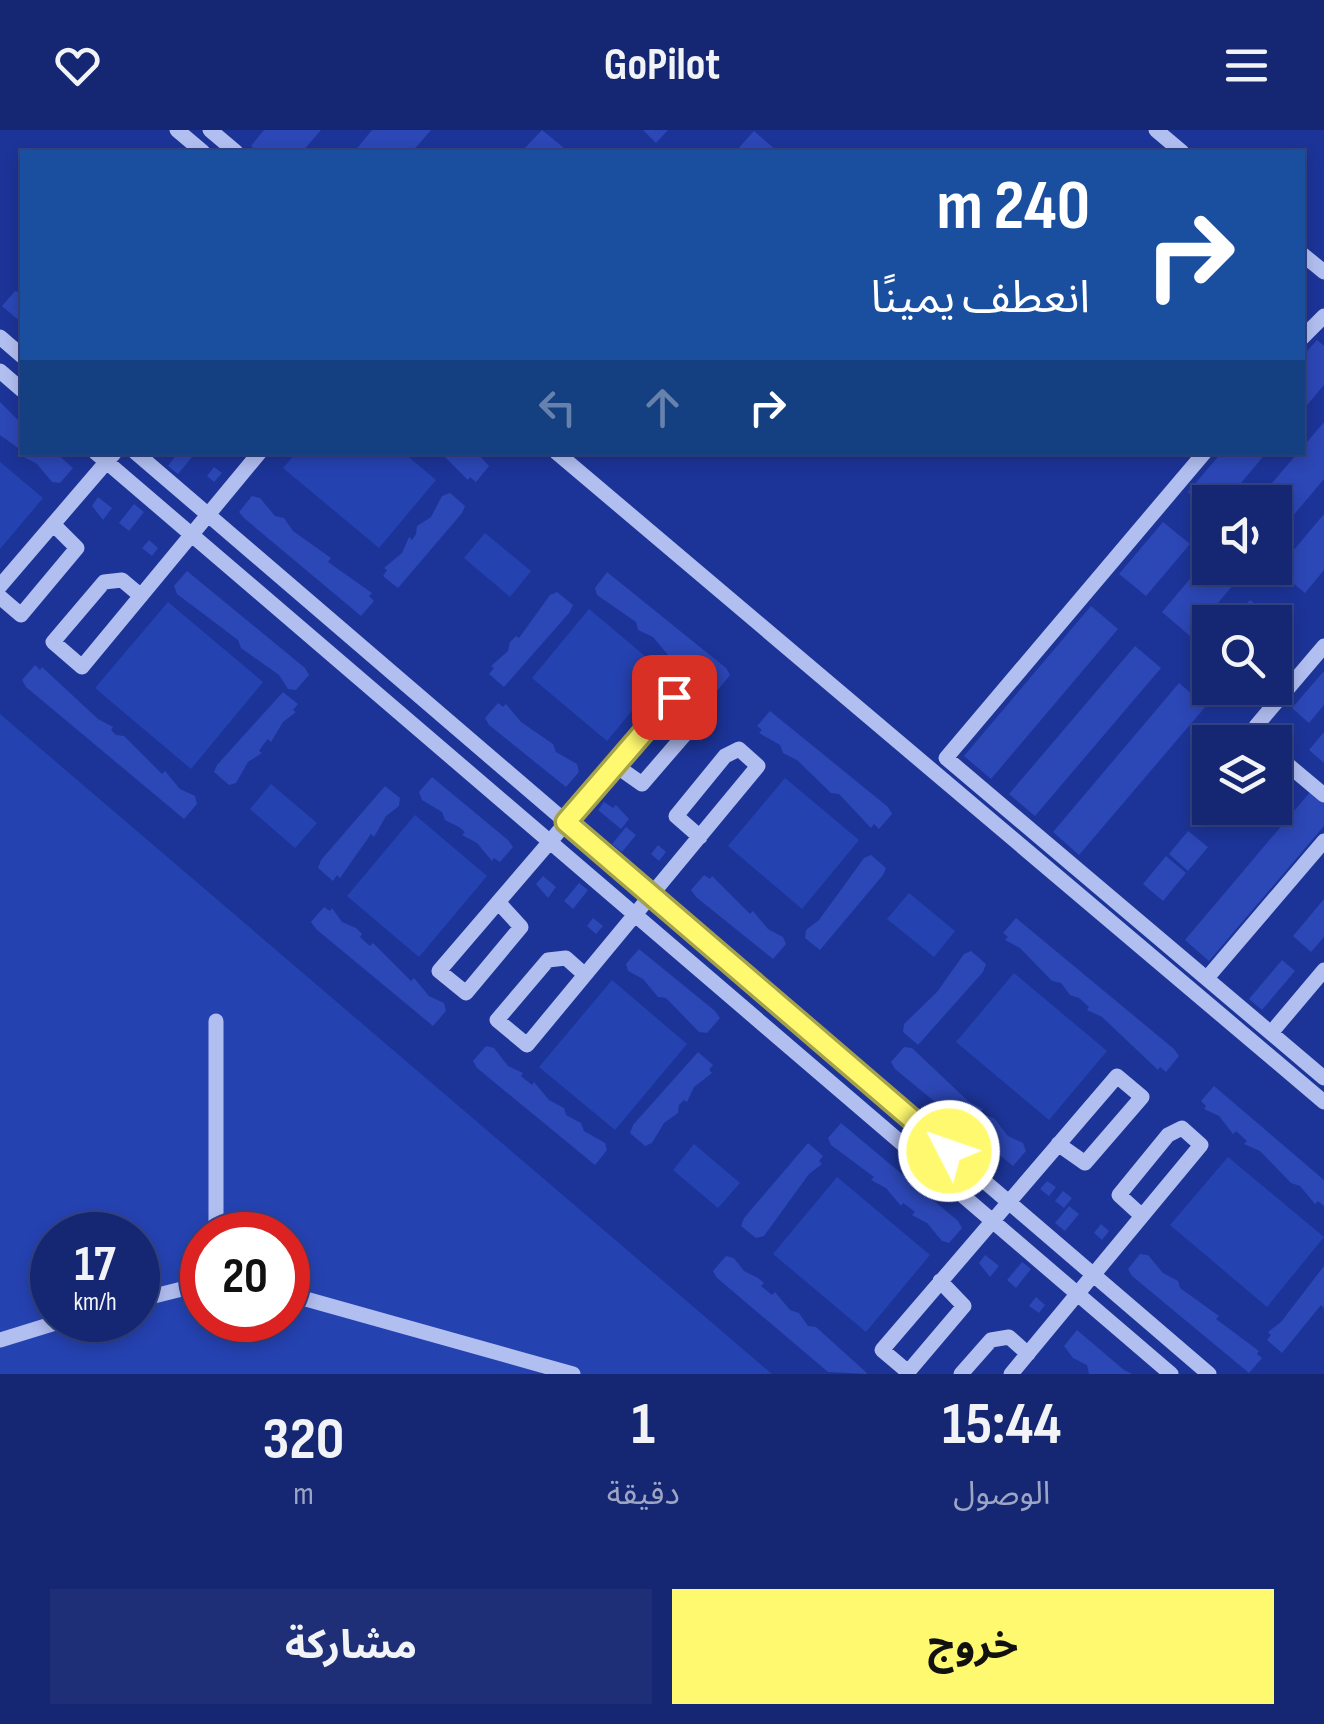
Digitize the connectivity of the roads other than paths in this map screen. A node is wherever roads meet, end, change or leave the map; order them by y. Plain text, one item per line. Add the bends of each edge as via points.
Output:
1 (177, 130) edge
2 (210, 130) edge
3 (1156, 130) edge
4 (202, 150) edge
5 (234, 150) edge
6 (1180, 150) edge
7 (1324, 316) edge
8 (1305, 335) edge
9 (0, 337) edge
10 (20, 354) edge
11 (0, 371) edge
12 (20, 388) edge
13 (138, 455) edge
14 (254, 455) edge
15 (560, 455) edge
16 (1202, 455) edge
17 (105, 456) edge
18 (208, 515) junction
19 (53, 524) junction
20 (192, 535) junction
21 (0, 586) edge
22 (141, 596) junction
23 (0, 597) edge
24 (1324, 646) edge
25 (400, 680) junction
26 (384, 700) junction
27 (1257, 725) edge
28 (615, 766) junction
29 (1292, 768) edge
30 (1324, 795) edge
31 (566, 822) junction
32 (700, 837) junction
33 (1324, 840) edge
34 (550, 842) junction
35 (651, 895) junction
36 (498, 902) junction
37 (635, 915) junction
38 (1324, 970) edge
39 (585, 975) junction
40 (1206, 978) junction
41 (216, 1021) dead end
42 (1271, 1033) junction
43 (1324, 1078) edge
44 (1324, 1102) edge
45 (1058, 1144) junction
46 (1009, 1202) junction
47 (216, 1212) edge
48 (1142, 1216) junction
49 (992, 1221) junction
50 (1094, 1274) junction
51 (940, 1282) junction
52 (1078, 1294) junction
53 (310, 1300) edge
54 (30, 1331) edge
55 (0, 1340) edge
56 (1028, 1354) junction
57 (573, 1374) edge
58 (961, 1374) edge
59 (1011, 1374) edge
60 (1172, 1374) edge
61 (1210, 1374) edge

1 - 4 street
2 - 5 street
3 - 6 street
7 - 8 street
9 - 10 street
11 - 12 street
13 - 18 street
14 - 18 street
15 - 44 street
16 - 40 street via 946,758
17 - 19 street
17 - 20 street
18 - 20 street
18 - 25 street
19 - 21 street
19 - 23 street via 77,548 21,615
20 - 22 street
20 - 26 street
22 - 22 street via 82,666 52,642 104,582 122,580
24 - 27 street
25 - 26 street
25 - 31 street
26 - 34 street
28 - 28 street via 642,784 699,718 674,697
28 - 31 street
29 - 30 street
31 - 34 street
31 - 35 street
32 - 32 street via 676,816 725,756 739,749 758,766
32 - 35 street
33 - 40 street
34 - 36 street
34 - 37 street
35 - 37 street
35 - 46 street
36 - 36 street via 439,971 466,993 521,926
37 - 39 street
37 - 49 street
38 - 42 street
39 - 39 street via 527,1045 497,1020 548,960 566,958
40 - 42 street
41 - 47 street
42 - 43 street
45 - 45 street via 1085,1163 1142,1097 1117,1076
45 - 46 street
46 - 49 street
46 - 50 street
48 - 48 street via 1119,1195 1168,1135 1182,1128 1201,1145
48 - 50 street
49 - 51 street
49 - 52 street
50 - 52 street
50 - 61 street
51 - 51 street via 882,1350 908,1372 964,1306
52 - 56 street
52 - 60 street
53 - 57 street
54 - 55 street
56 - 58 street via 1009,1337 991,1340
56 - 59 street

